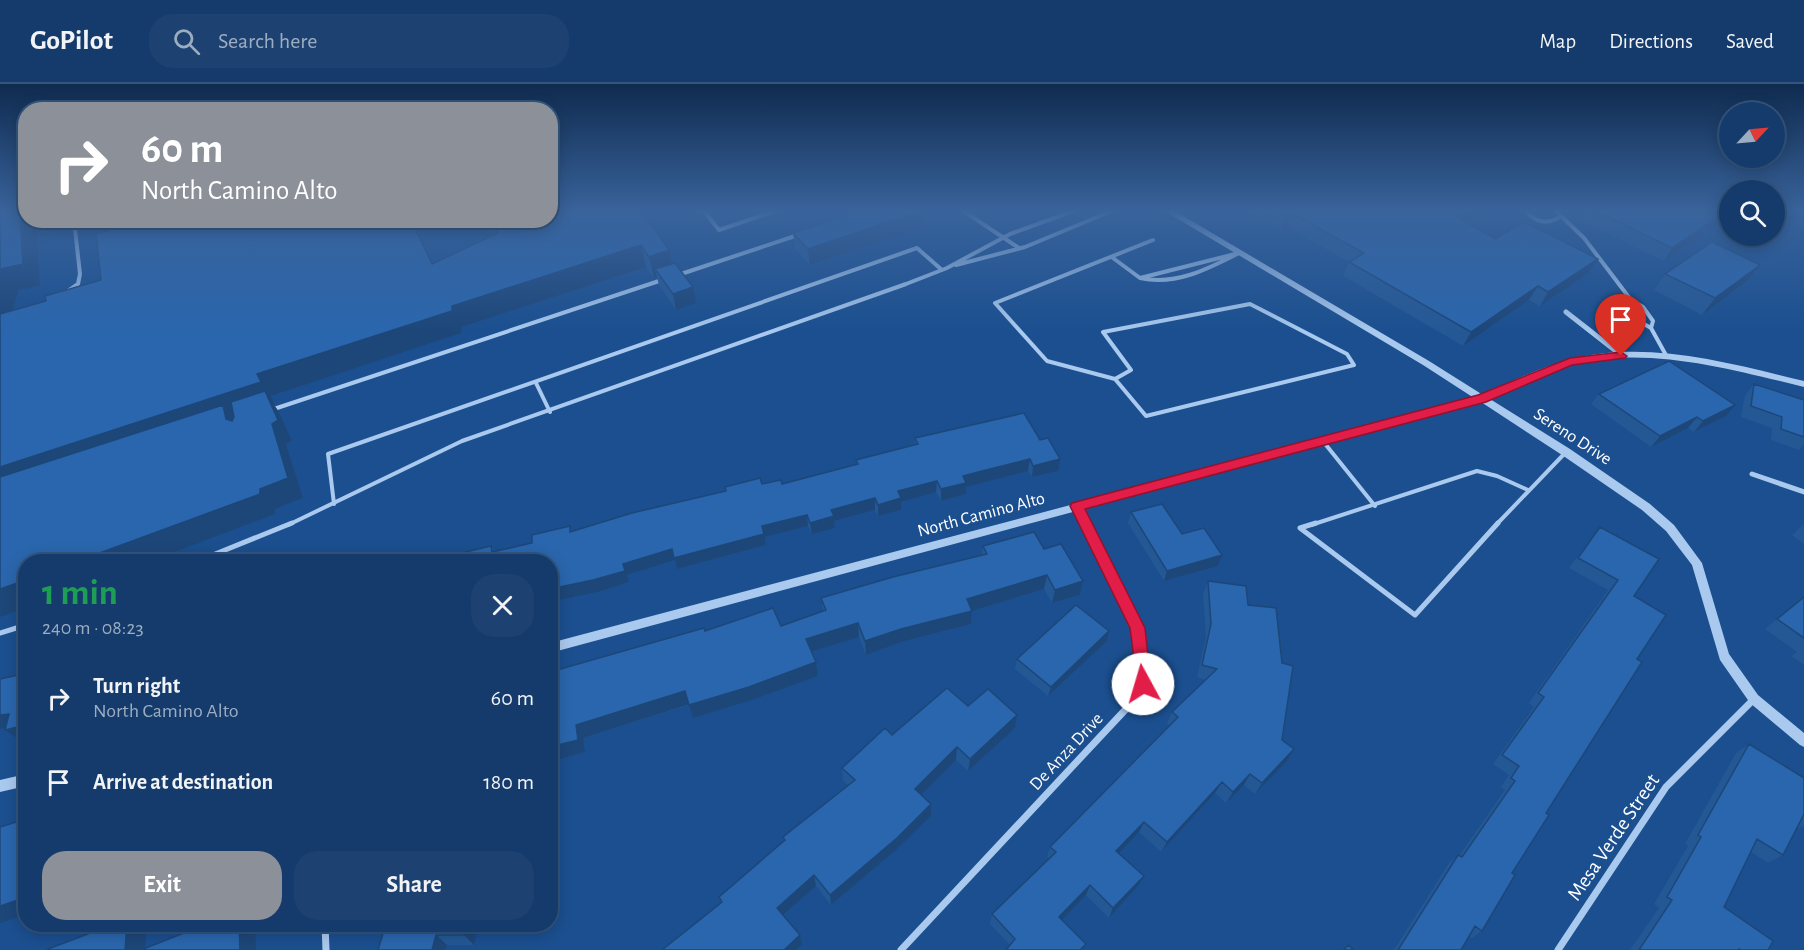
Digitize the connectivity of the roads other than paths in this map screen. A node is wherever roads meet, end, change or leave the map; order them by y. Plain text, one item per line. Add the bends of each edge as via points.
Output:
1 (77, 250) edge
2 (751, 250) edge
3 (910, 250) edge
4 (920, 250) edge
5 (980, 250) edge
6 (1010, 250) edge
7 (1129, 250) edge
8 (1235, 250) edge
9 (1593, 250) edge
10 (1239, 253) junction
11 (1113, 258) junction
12 (947, 268) junction
13 (942, 270) junction
14 (1139, 278) junction
15 (64, 294) edge
16 (1631, 300) junction
17 (1566, 312) dead end
18 (1651, 328) junction
19 (1621, 356) junction
20 (1668, 359) junction
21 (1115, 379) junction
22 (536, 383) junction
23 (1804, 384) edge
24 (1482, 399) junction
25 (550, 411) junction
26 (263, 412) edge
27 (1322, 440) junction
28 (1566, 452) junction
29 (1752, 474) dead end
30 (1528, 490) junction
31 (1804, 492) edge
32 (334, 504) junction
33 (1077, 506) junction
34 (1376, 506) junction
35 (217, 554) edge
36 (18, 627) edge
37 (0, 633) edge
38 (558, 646) edge
39 (1754, 699) junction
40 (1804, 741) edge
41 (18, 782) edge
42 (0, 786) edge
43 (325, 932) edge
44 (326, 950) edge
45 (901, 950) edge
46 (1558, 950) edge

1 - 15 lane via 78,284
2 - 26 lane
3 - 22 lane
4 - 13 lane
5 - 12 lane
6 - 12 lane
7 - 11 lane
8 - 10 street, Sereno Drive
9 - 16 lane
10 - 14 lane
10 - 14 lane via 1173,279
10 - 24 street, Sereno Drive
11 - 14 lane
11 - 21 lane via 995,303 1047,361
12 - 13 lane
13 - 25 lane
16 - 18 lane via 1643,307 1653,321
16 - 18 lane via 1626,305 1637,320
17 - 19 street
18 - 20 lane
19 - 20 street, North Camino Alto
19 - 24 street, North Camino Alto via 1570,362
20 - 23 street, North Camino Alto
21 - 21 lane via 1146,416 1354,364 1347,354 1250,304 1103,332 1131,370
22 - 25 lane
22 - 32 lane via 328,454
24 - 27 street, North Camino Alto
24 - 28 street, Sereno Drive
25 - 32 lane via 462,441
27 - 33 street, North Camino Alto
27 - 34 lane
28 - 30 lane
28 - 39 street, Sereno Drive via 1646,507 1670,528 1697,563 1724,656
29 - 31 street
30 - 34 lane via 1477,471
30 - 34 lane via 1415,615 1300,528
32 - 35 lane
33 - 38 street, North Camino Alto
33 - 45 street, De Anza Drive via 1138,628 1143,684 1126,709
36 - 37 lane
39 - 40 street, Sereno Drive
39 - 46 street, Mesa Verde Street via 1666,787
41 - 42 street
43 - 44 street

